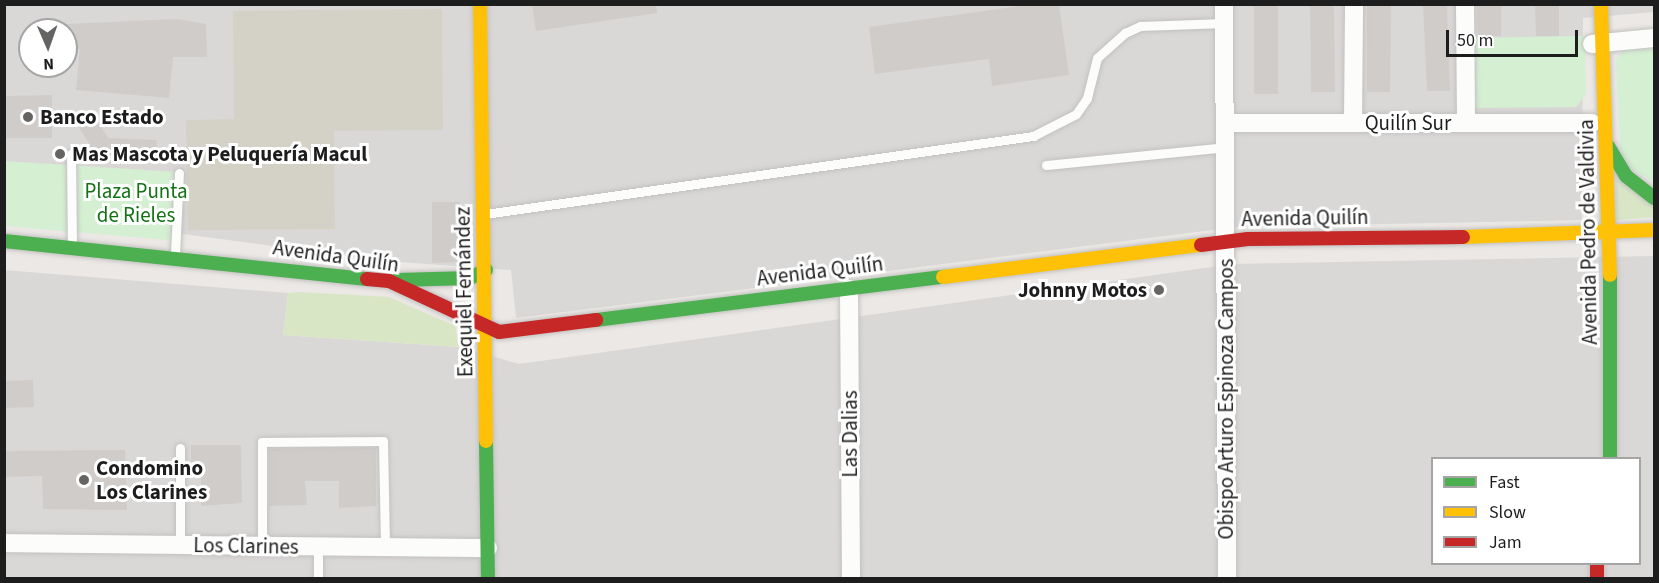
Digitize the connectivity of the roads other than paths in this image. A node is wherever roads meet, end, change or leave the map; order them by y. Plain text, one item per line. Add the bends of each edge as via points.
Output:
1 (480, 4) edge
2 (1354, 4) edge
3 (1465, 4) edge
4 (1593, 4) edge
5 (1601, 4) edge
6 (1224, 14) edge
7 (1654, 38) edge
8 (1599, 44) junction
9 (1225, 123) junction
10 (1353, 123) junction
11 (1466, 123) junction
12 (1592, 123) junction
13 (1608, 146) junction
14 (1225, 147) junction
15 (71, 154) dead end
16 (1046, 165) dead end
17 (179, 173) dead end
18 (1654, 198) edge
19 (484, 214) junction
20 (1654, 230) edge
21 (1610, 234) junction
22 (1593, 235) junction
23 (4, 241) edge
24 (1225, 242) junction
25 (72, 248) junction
26 (175, 258) junction
27 (1594, 268) dead end
28 (486, 270) junction
29 (390, 281) junction
30 (849, 289) junction
31 (1594, 304) dead end
32 (487, 329) junction
33 (180, 448) dead end
34 (1595, 457) edge
35 (1610, 457) edge
36 (4, 543) edge
37 (180, 545) junction
38 (262, 545) junction
39 (318, 547) junction
40 (384, 547) junction
41 (488, 548) junction
42 (318, 579) edge
43 (488, 579) edge
44 (851, 579) edge
45 (1227, 579) edge

1 - 19 main road, Exequiel Fernández
2 - 10 street
3 - 11 street
4 - 8 main road, Avenida Pedro de Valdivia
5 - 8 main road, Avenida Pedro de Valdivia
6 - 9 street, Obispo Arturo Espinoza Campos
6 - 19 lane via 1140,26 1125,33 1097,58 1087,98 1076,114 1033,136
7 - 8 street
8 - 12 main road, Avenida Pedro de Valdivia
8 - 13 main road, Avenida Pedro de Valdivia
9 - 10 street, Quilín Sur
9 - 14 street, Obispo Arturo Espinoza Campos
10 - 11 street, Quilín Sur
11 - 12 street, Quilín Sur
12 - 22 main road, Avenida Pedro de Valdivia
13 - 18 main road via 1626,176
13 - 21 main road, Avenida Pedro de Valdivia
14 - 16 lane
14 - 24 street, Obispo Arturo Espinoza Campos
15 - 25 lane
17 - 26 lane
19 - 28 main road, Exequiel Fernández
20 - 21 main road, Avenida Quilín
21 - 22 main road, Avenida Quilín
21 - 35 main road, Avenida Pedro de Valdivia
22 - 24 main road, Avenida Quilín
22 - 27 main road, Avenida Pedro de Valdivia
23 - 25 main road, Avenida Quilín
24 - 30 main road, Avenida Quilín
24 - 45 street, Obispo Arturo Espinoza Campos
25 - 26 main road, Avenida Quilín
26 - 29 main road, Avenida Quilín
28 - 29 main road via 470,278
28 - 32 main road, Exequiel Fernández
29 - 32 main road, Avenida Quilín via 438,300
30 - 32 main road, Avenida Quilín via 520,330
30 - 44 street, Las Dalias
31 - 34 main road, Avenida Pedro de Valdivia
32 - 41 main road, Exequiel Fernández
33 - 37 lane
36 - 37 street, Los Clarines
37 - 38 street, Los Clarines
38 - 39 street, Los Clarines
38 - 40 lane via 262,442 383,441
39 - 40 street, Los Clarines
39 - 42 lane
40 - 41 street, Los Clarines
41 - 43 main road, Exequiel Fernández

